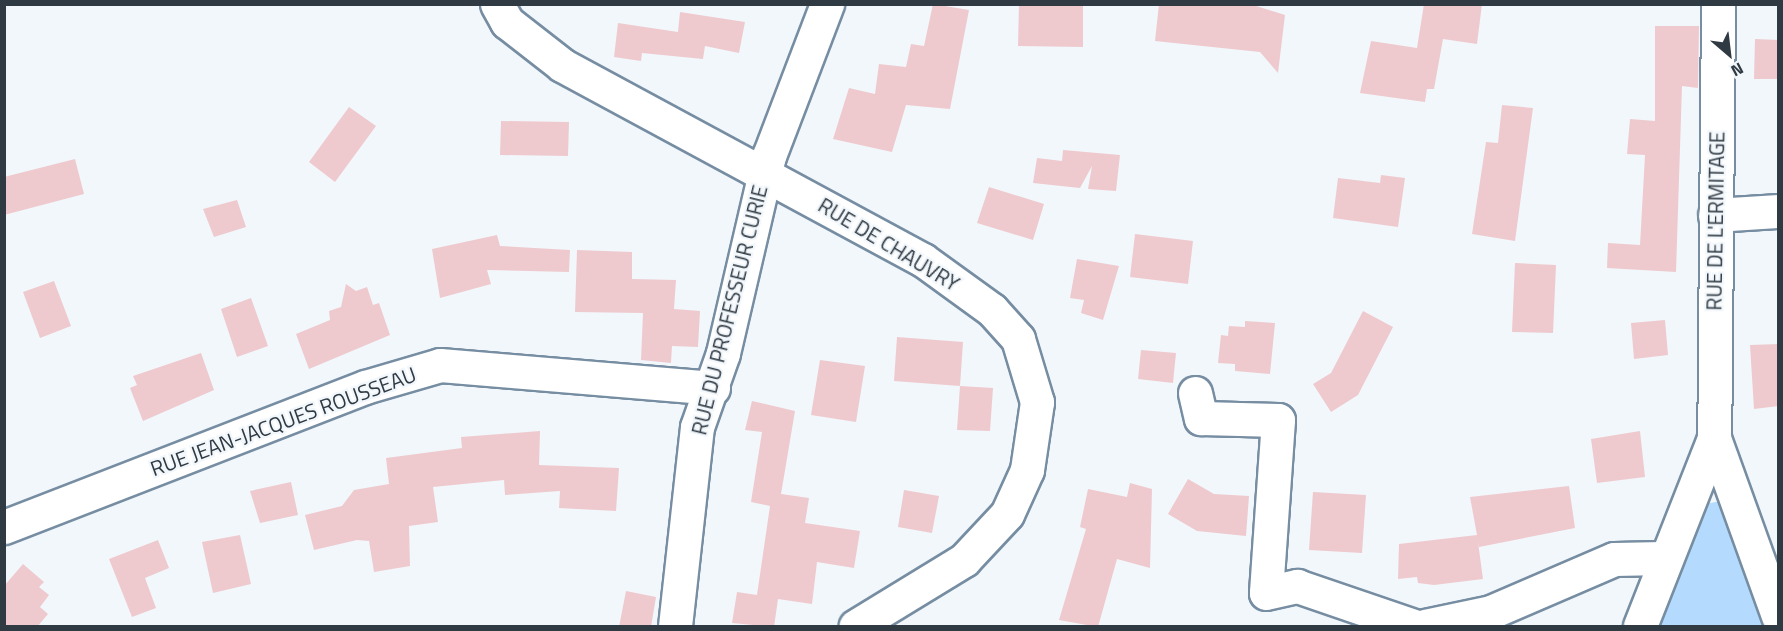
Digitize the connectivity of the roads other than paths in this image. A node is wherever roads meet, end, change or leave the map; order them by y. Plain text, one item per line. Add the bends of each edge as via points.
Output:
1 (497, 4) edge
2 (826, 4) edge
3 (1718, 4) edge
4 (765, 173) junction
5 (1779, 211) edge
6 (1715, 215) junction
7 (713, 388) junction
8 (1195, 393) dead end
9 (1714, 438) junction
10 (1733, 491) junction
11 (1689, 495) junction
12 (4, 527) edge
13 (1663, 558) junction
14 (1779, 616) edge
15 (675, 627) edge
16 (856, 627) edge
17 (1414, 627) edge
18 (1425, 627) edge
19 (1640, 627) edge

1 - 4 street, RUE DE CHAUVRY via 507,22 562,65
2 - 4 street, RUE DU PROFESSEUR CURIE
3 - 6 street, RUE DE L'ERMITAGE
4 - 7 street, RUE DU PROFESSEUR CURIE
4 - 16 street, RUE DE CHAUVRY via 923,260 992,310 1018,339 1037,402 1027,470 1007,514 964,560
5 - 6 street
6 - 9 street, RUE DE L'ERMITAGE
7 - 12 street, RUE JEAN-JACQUES ROUSSEAU via 440,365 374,383
7 - 15 street, RUE DU PROFESSEUR CURIE via 697,427
8 - 17 street via 1201,418 1278,420 1266,593 1297,586
9 - 10 street
9 - 11 street
10 - 11 street
10 - 14 street
11 - 13 street
13 - 18 street via 1614,559 1491,612
13 - 19 street

